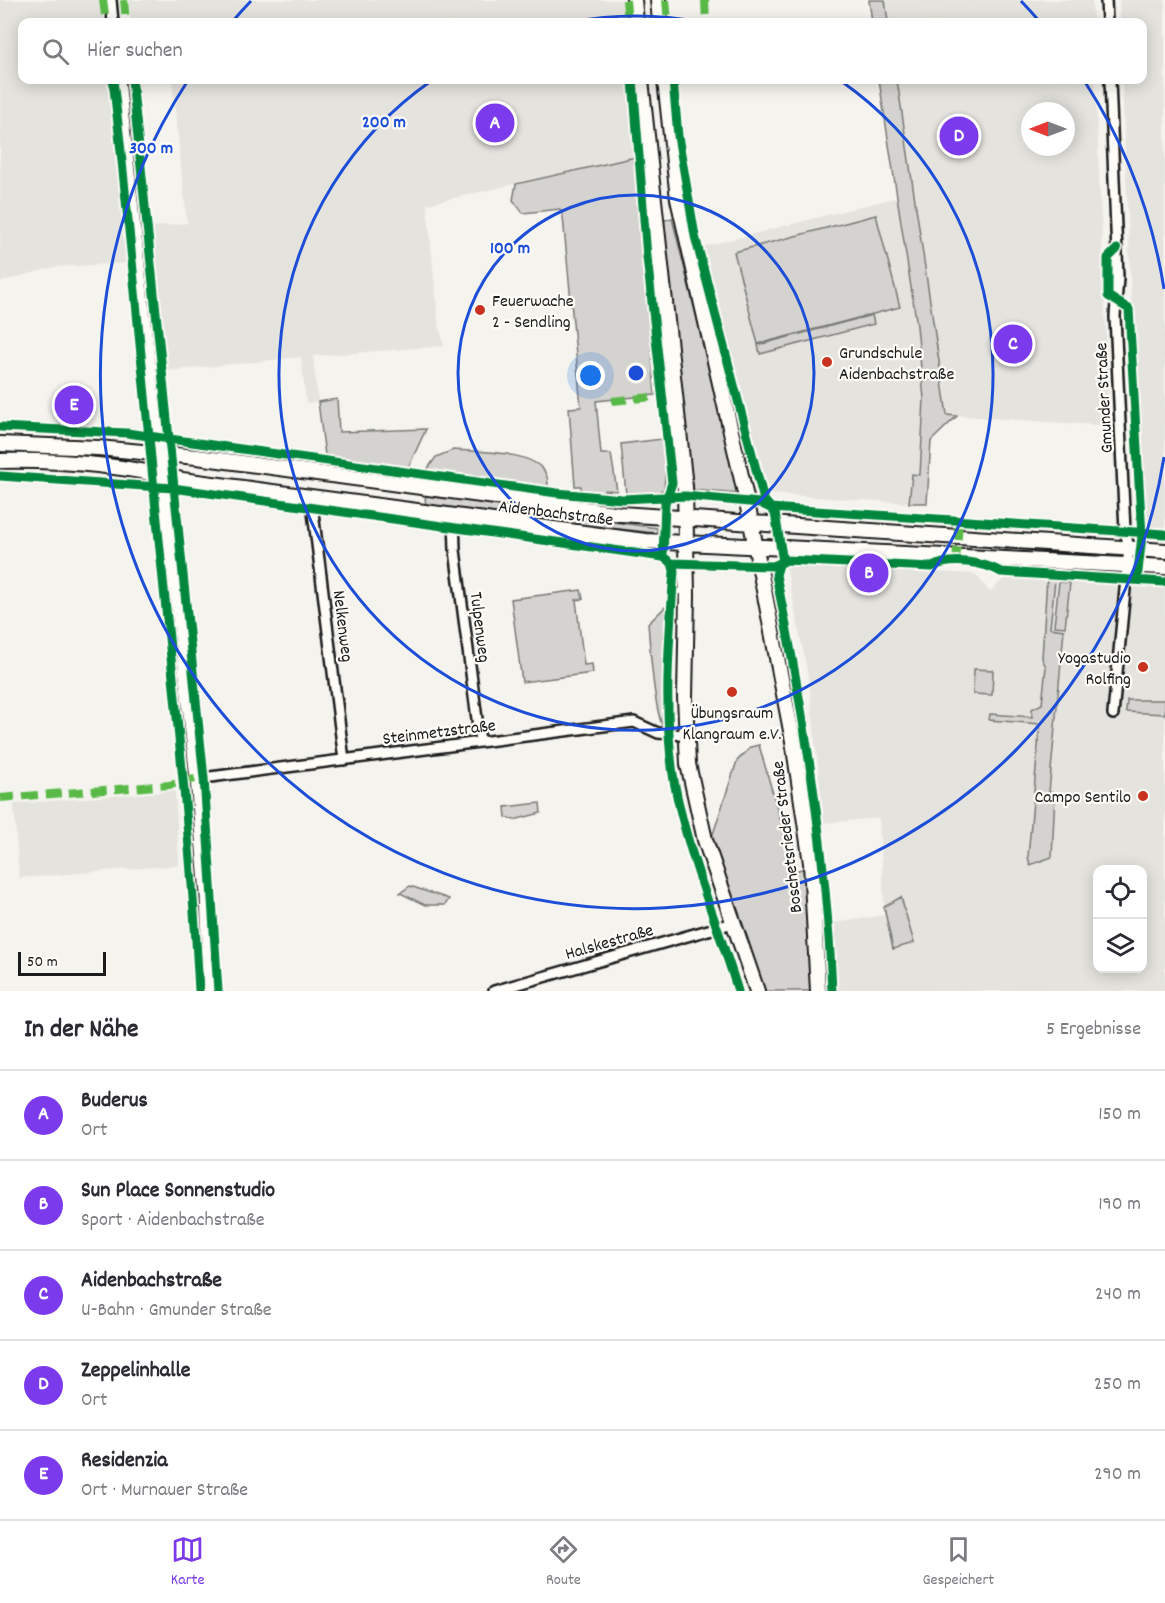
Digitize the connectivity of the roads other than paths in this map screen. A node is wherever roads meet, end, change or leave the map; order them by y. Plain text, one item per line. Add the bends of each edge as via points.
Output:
1 (111, 0) edge
2 (634, 0) edge
3 (658, 0) edge
4 (1106, 0) edge
5 (113, 18) edge
6 (636, 18) edge
7 (660, 18) edge
8 (1107, 18) edge
9 (120, 84) edge
10 (641, 84) edge
11 (665, 84) edge
12 (1110, 84) edge
13 (0, 444) edge
14 (159, 453) junction
15 (0, 461) edge
16 (163, 481) junction
17 (412, 487) junction
18 (311, 496) junction
19 (556, 506) junction
20 (409, 510) junction
21 (454, 517) junction
22 (686, 519) junction
23 (751, 523) junction
24 (554, 531) junction
25 (933, 535) junction
26 (687, 543) junction
27 (756, 548) junction
28 (1129, 548) junction
29 (1165, 551) edge
30 (933, 553) junction
31 (1127, 565) junction
32 (1165, 567) edge
33 (1113, 714) dead end
34 (686, 735) junction
35 (480, 742) junction
36 (344, 760) junction
37 (195, 778) junction
38 (733, 923) junction
39 (209, 991) edge
40 (494, 991) edge
41 (757, 991) edge
42 (818, 991) edge

1 - 5 street
2 - 6 main road
3 - 7 main road
4 - 8 street
9 - 14 street
10 - 22 main road
11 - 23 main road, Boschetsrieder Straße via 678,199
12 - 28 street, Gmunder Straße via 1118,278 1115,316
13 - 14 main road, Aidenbachstraße
14 - 16 street
14 - 17 main road, Aidenbachstraße
15 - 16 main road, Aidenbachstraße via 36,460
16 - 18 main road, Aidenbachstraße
16 - 37 street
17 - 19 main road, Aidenbachstraße
17 - 20 main road
18 - 20 main road, Aidenbachstraße
18 - 36 street, Nelkenweg
19 - 22 main road, Aidenbachstraße
19 - 24 main road
20 - 21 main road, Aidenbachstraße
21 - 24 main road, Aidenbachstraße
21 - 35 street, Tulpenweg via 454,550
22 - 23 main road, Aidenbachstraße
22 - 26 main road
23 - 25 main road, Aidenbachstraße
23 - 27 main road, Boschetsrieder Straße
24 - 26 main road, Aidenbachstraße
25 - 28 main road, Aidenbachstraße
25 - 30 main road
26 - 27 main road, Aidenbachstraße
26 - 34 main road
27 - 30 main road, Aidenbachstraße
27 - 42 main road, Boschetsrieder Straße via 803,802 811,863
28 - 29 main road, Aidenbachstraße
28 - 31 street, Gmunder Straße
30 - 31 main road, Aidenbachstraße
31 - 32 main road, Aidenbachstraße
31 - 33 street, Gmunder Straße
34 - 35 street, Steinmetzstraße via 658,733 634,722
34 - 38 main road via 698,815
35 - 36 street, Steinmetzstraße
36 - 37 street, Steinmetzstraße
37 - 39 street
38 - 40 street, Halskestraße
38 - 41 main road

